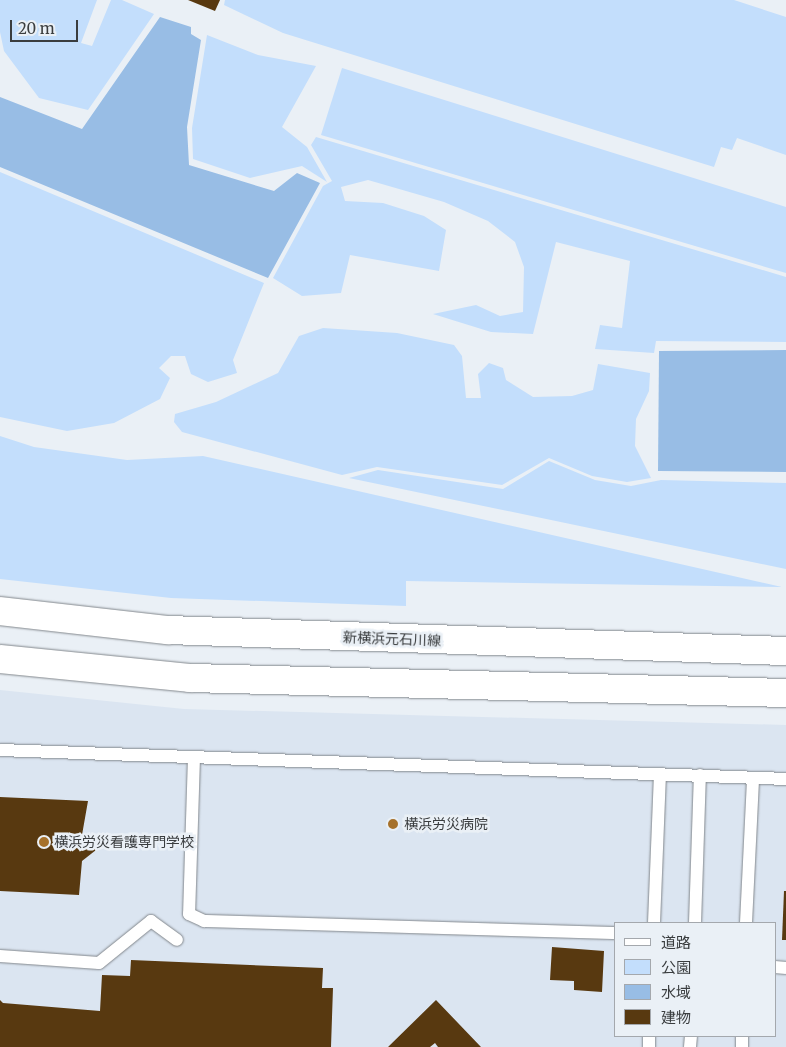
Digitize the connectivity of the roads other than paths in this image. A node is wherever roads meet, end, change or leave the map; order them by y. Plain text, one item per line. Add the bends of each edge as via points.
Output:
1 (0, 610) edge
2 (786, 651) edge
3 (0, 659) edge
4 (786, 693) edge
5 (0, 750) edge
6 (194, 757) junction
7 (660, 774) junction
8 (700, 776) junction
9 (753, 778) junction
10 (786, 779) edge
11 (654, 922) edge
12 (695, 922) edge
13 (746, 922) edge
14 (614, 933) edge
15 (178, 940) dead end
16 (0, 956) edge

1 - 2 street, 新横浜元石川線 via 206,632
3 - 4 street via 190,678
5 - 6 lane
6 - 7 lane
6 - 14 lane via 189,914 204,921
7 - 8 lane
7 - 11 lane
8 - 9 lane
8 - 12 lane
9 - 10 lane
9 - 13 lane
15 - 16 lane via 151,920 99,963

